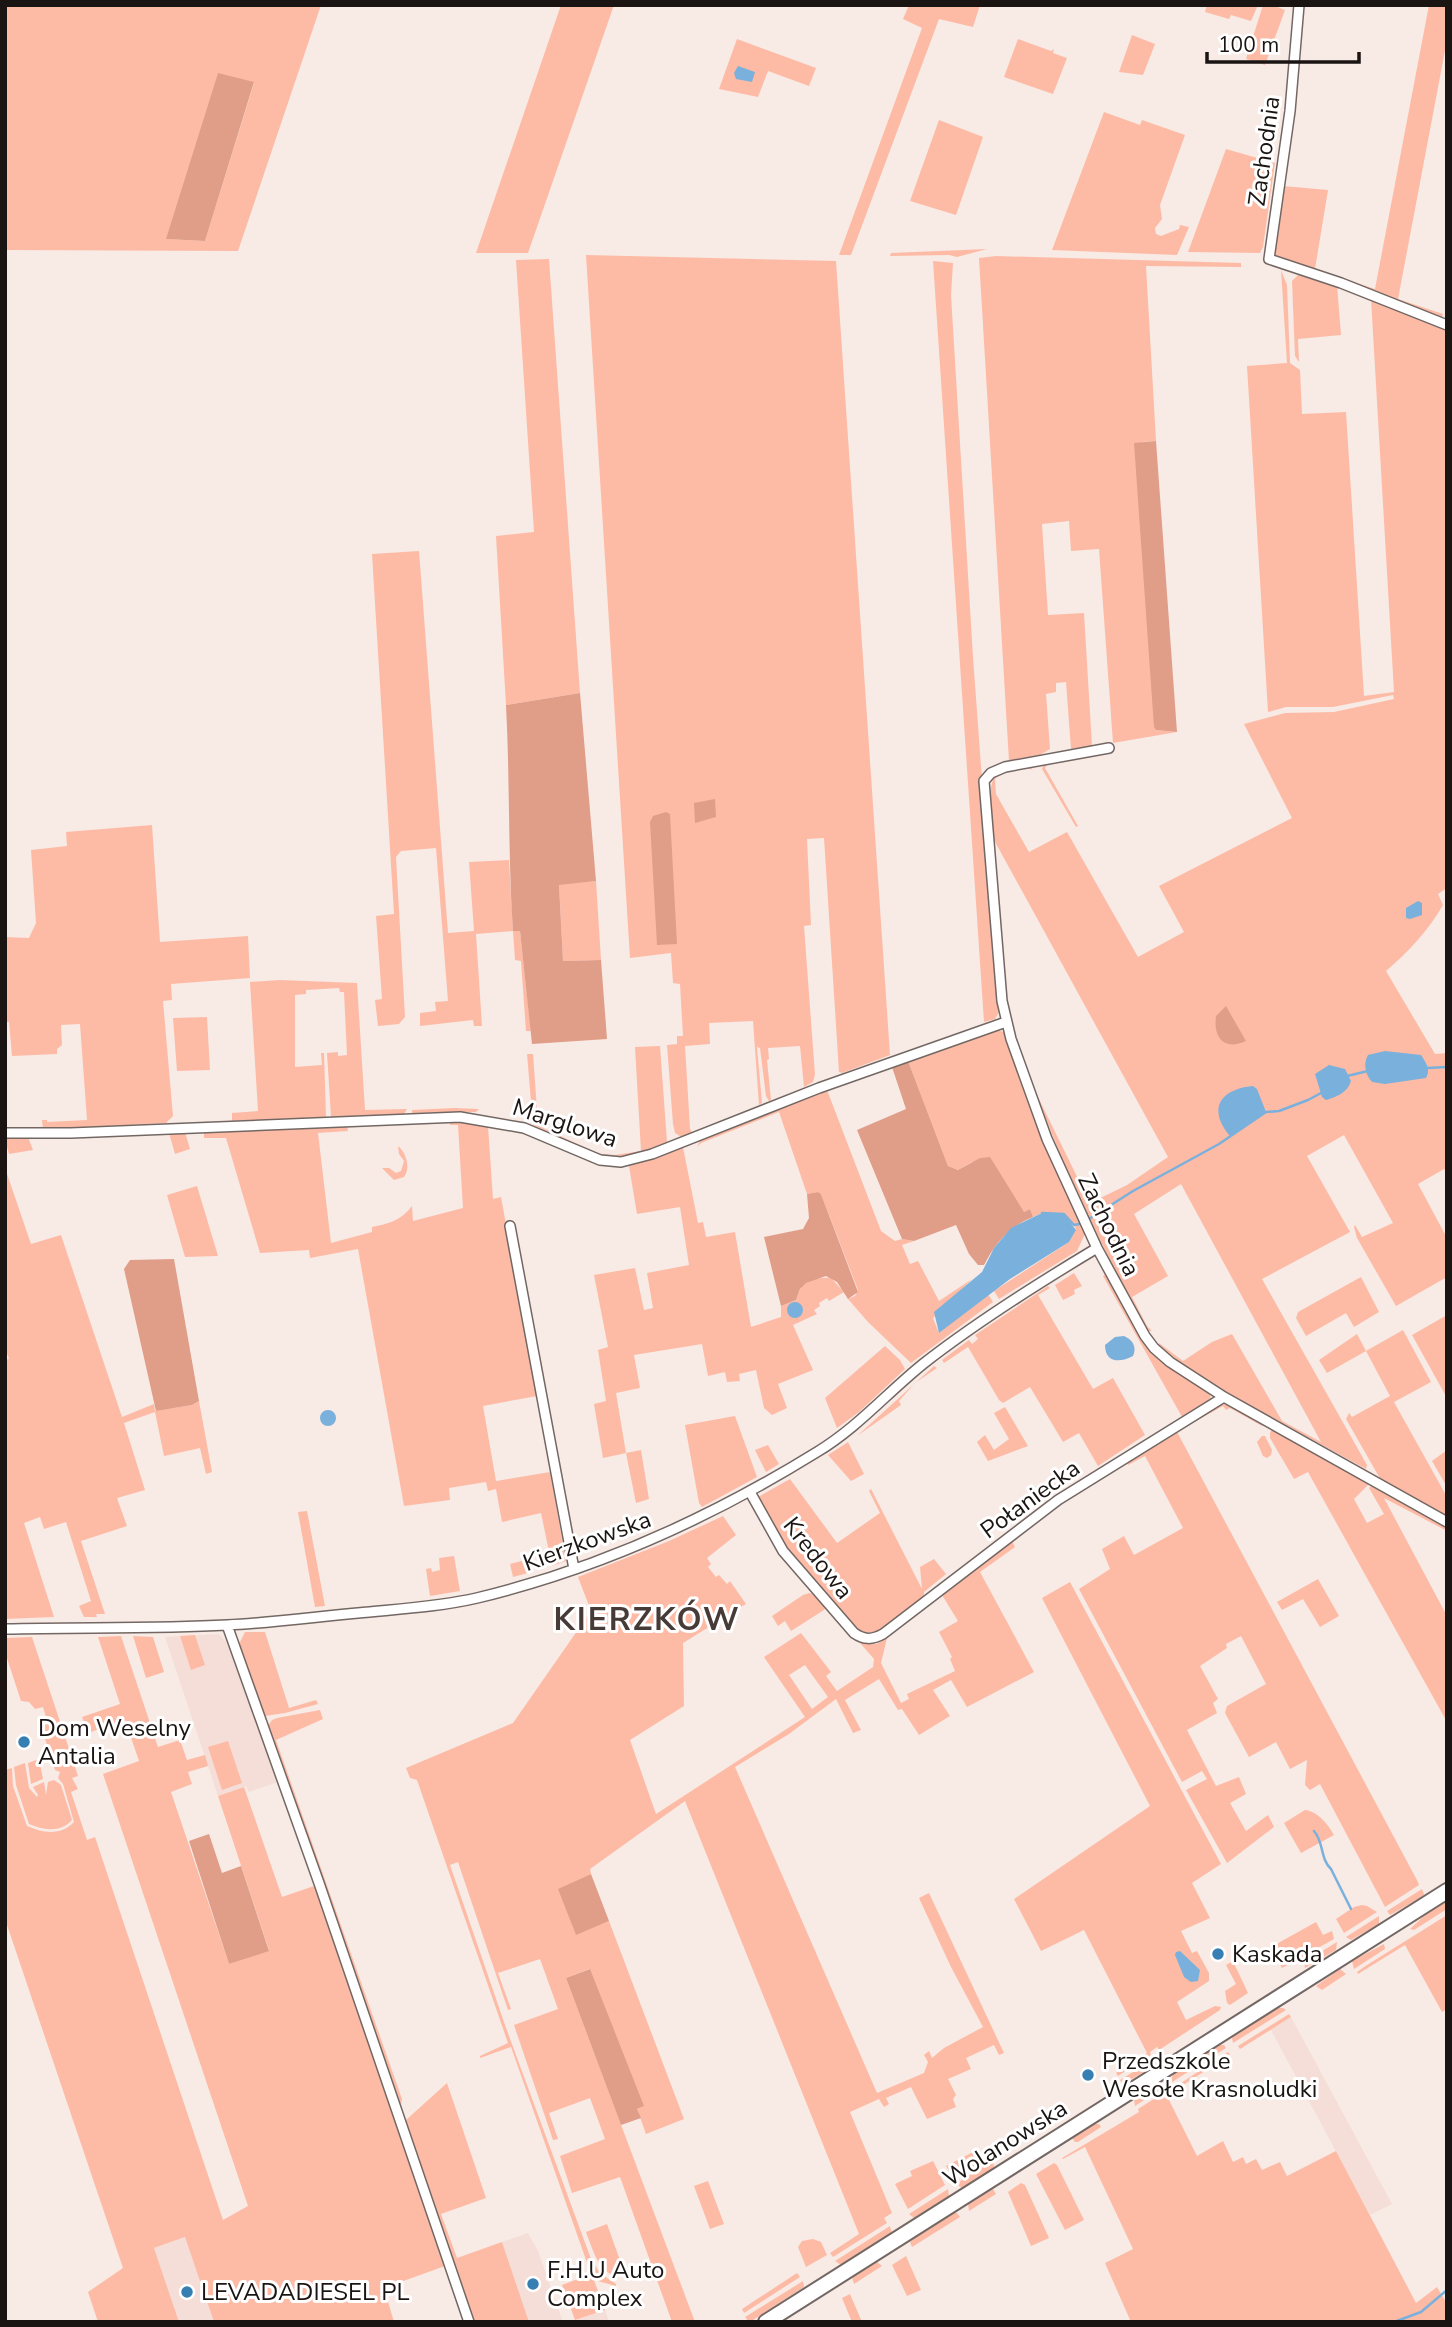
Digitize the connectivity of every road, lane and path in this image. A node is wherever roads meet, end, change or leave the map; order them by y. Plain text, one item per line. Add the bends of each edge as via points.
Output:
1 (1297, 6) edge
2 (1447, 325) edge
3 (1109, 748) dead end
4 (1006, 1022) junction
5 (5, 1133) edge
6 (510, 1226) dead end
7 (1097, 1248) junction
8 (1224, 1397) junction
9 (750, 1492) junction
10 (1447, 1522) edge
11 (574, 1569) junction
12 (227, 1625) junction
13 (5, 1629) edge
14 (865, 1639) joint
15 (1447, 1891) edge
16 (470, 2322) edge
17 (766, 2322) edge

1 - 2 street, Zachodnia via 1290,111 1269,259
3 - 4 street, Zachodnia via 1005,767 984,781
4 - 5 street, Marglowa via 652,1154 621,1161 600,1160 524,1128 460,1116
4 - 7 street, Zachodnia via 1047,1139
6 - 11 street
7 - 8 street, Zachodnia via 1154,1349
7 - 9 street, Kierzkowska via 1000,1308 914,1371 845,1434
8 - 10 street, Zachodnia
8 - 14 street, Połaniecka via 1058,1500 883,1634
9 - 11 street, Kierzkowska via 675,1530
9 - 14 street, Kredowa via 783,1551 854,1633
11 - 12 street, Kierzkowska via 469,1600
12 - 13 street, Kierzkowska
12 - 16 street
15 - 17 main road, Wolanowska

